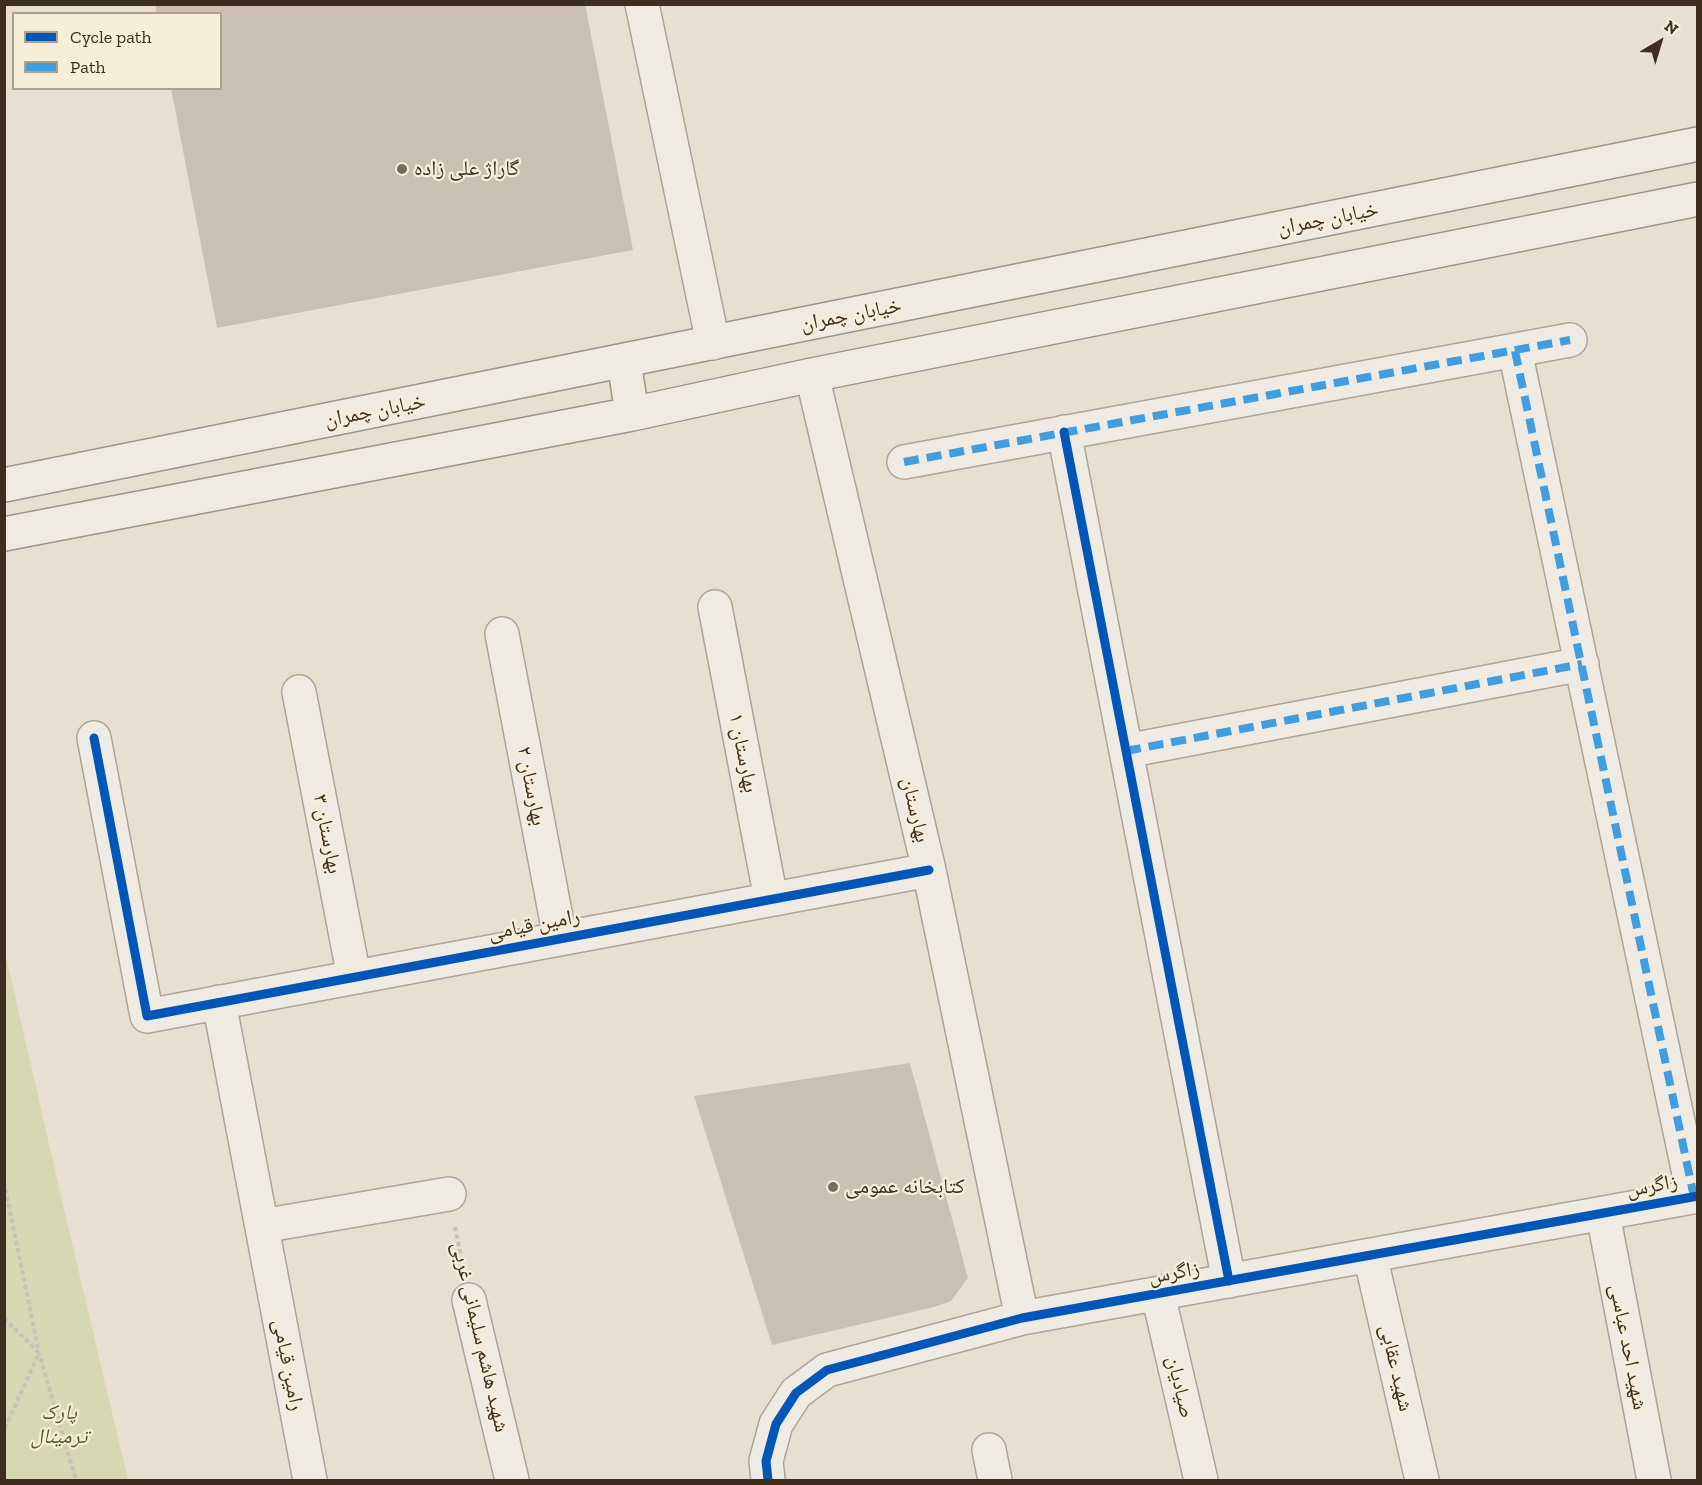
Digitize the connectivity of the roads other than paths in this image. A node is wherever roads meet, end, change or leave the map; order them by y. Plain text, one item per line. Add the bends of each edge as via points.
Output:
1 (642, 4) edge
2 (1698, 144) edge
3 (1698, 199) edge
4 (1570, 340) dead end
5 (712, 343) junction
6 (1515, 351) junction
7 (624, 361) junction
8 (812, 375) junction
9 (632, 414) junction
10 (1064, 432) junction
11 (904, 462) dead end
12 (4, 485) edge
13 (4, 534) edge
14 (715, 607) dead end
15 (502, 634) dead end
16 (1582, 664) junction
17 (299, 692) dead end
18 (94, 738) dead end
19 (1126, 751) junction
20 (929, 870) junction
21 (771, 899) junction
22 (560, 938) junction
23 (354, 977) junction
24 (219, 1002) junction
25 (449, 1194) road end
26 (1696, 1197) edge
27 (1603, 1214) junction
28 (262, 1227) junction
29 (1370, 1256) junction
30 (1229, 1281) junction
31 (1158, 1294) junction
32 (469, 1300) road end
33 (1022, 1318) junction
34 (310, 1480) edge
35 (512, 1480) edge
36 (768, 1480) edge
37 (1201, 1480) edge
38 (1422, 1480) edge
39 (1654, 1480) edge

1 - 5 street
2 - 5 street, خیابان چمران
3 - 8 street
4 - 6 street
5 - 7 street, خیابان چمران
6 - 10 street
6 - 16 street
7 - 9 street
7 - 12 street, خیابان چمران
8 - 9 street
8 - 20 street, بهارستان
9 - 13 street
10 - 11 street
10 - 19 street
14 - 21 street, بهارستان ۱
15 - 22 street, بهارستان ۲
16 - 19 street
16 - 26 street
17 - 23 street, بهارستان ۳
18 - 24 street, رامین قیامی via 147,1016
19 - 30 street
20 - 21 street, رامین قیامی
20 - 33 street, بهارستان
21 - 22 street, رامین قیامی
22 - 23 street, رامین قیامی
23 - 24 street, رامین قیامی
24 - 28 street, رامین قیامی
25 - 28 street
26 - 27 street, زاگرس
27 - 29 street, زاگرس
27 - 39 street, شهید احد عباسی
28 - 34 street, رامین قیامی
29 - 30 street, زاگرس
29 - 38 street, شهید عقابی
30 - 31 street, زاگرس
31 - 33 street, زاگرس
31 - 37 street, صیادیان
32 - 35 street, شهید هاشم سلیمانی غربی
33 - 36 street, زاگرس via 827,1370 796,1393 776,1424 766,1461

